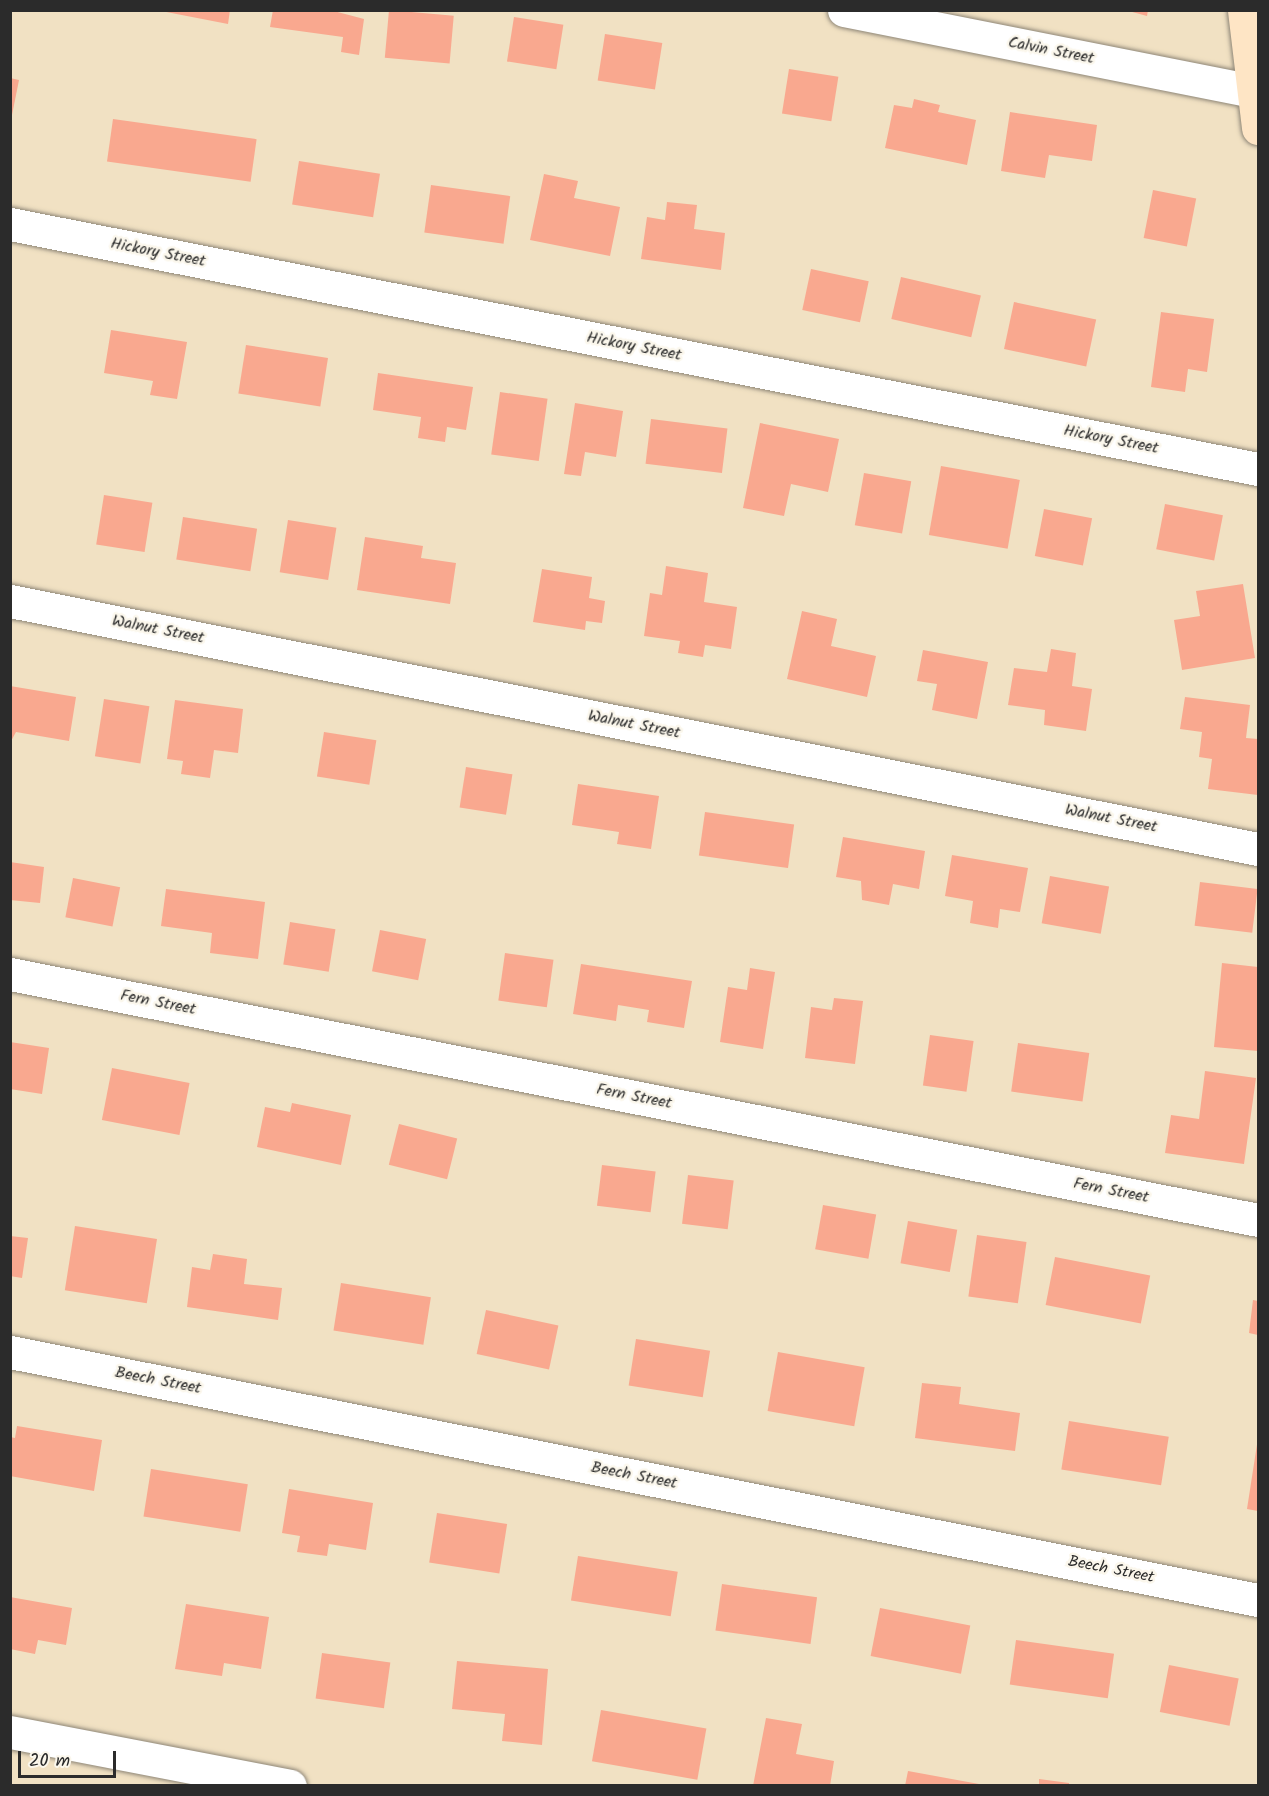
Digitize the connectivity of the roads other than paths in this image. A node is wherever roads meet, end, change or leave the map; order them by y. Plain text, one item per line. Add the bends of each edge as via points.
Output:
1 (844, 10) edge
2 (1244, 10) edge
3 (1256, 92) edge
4 (1258, 128) edge
5 (10, 224) edge
6 (1258, 469) edge
7 (10, 601) edge
8 (1258, 849) edge
9 (10, 974) edge
10 (1258, 1220) edge
11 (10, 1352) edge
12 (1258, 1600) edge
13 (10, 1732) edge
14 (290, 1785) edge

1 - 3 street, Calvin Street
2 - 3 main road
3 - 4 main road
5 - 6 street, Hickory Street
7 - 8 street, Walnut Street
9 - 10 street, Fern Street
11 - 12 street, Beech Street
13 - 14 street

